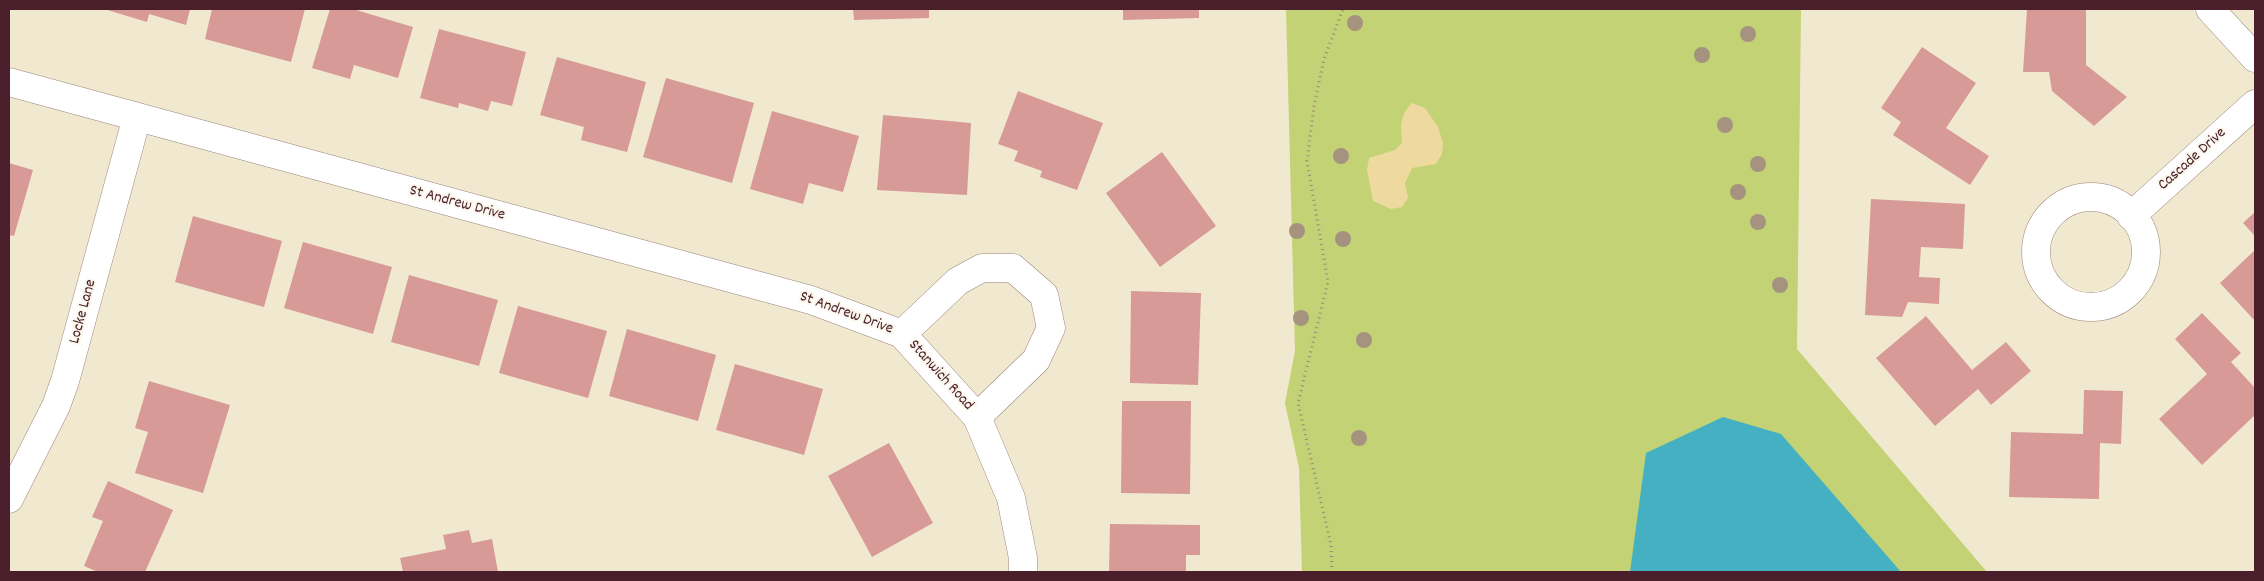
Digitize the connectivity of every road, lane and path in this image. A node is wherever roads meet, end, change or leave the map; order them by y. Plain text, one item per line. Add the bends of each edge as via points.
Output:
1 (1343, 9) edge
2 (2210, 9) edge
3 (2255, 58) edge
4 (9, 82) edge
5 (2255, 104) edge
6 (137, 117) junction
7 (2132, 216) junction
8 (902, 334) junction
9 (977, 417) junction
10 (9, 499) edge
11 (1023, 572) edge
12 (1332, 572) edge

1 - 12 path via 1324,59 1307,161 1328,282 1298,403 1331,545
2 - 3 street
4 - 6 street, St Andrew Drive
5 - 7 street, Cascade Drive
6 - 8 street, St Andrew Drive via 811,300
6 - 10 street, Locke Lane via 65,381 56,406
7 - 7 street via 2112,201 2094,197 2075,199 2059,207 2046,220 2038,236 2039,272 2049,288 2063,300 2079,306 2098,307 2115,302 2130,292 2146,260 2145,242
8 - 9 street, Stanwich Road
8 - 9 street, Stanwich Road via 958,281 982,268 1013,268 1044,295 1050,328 1036,360
9 - 11 street, Stanwich Road via 1011,498

